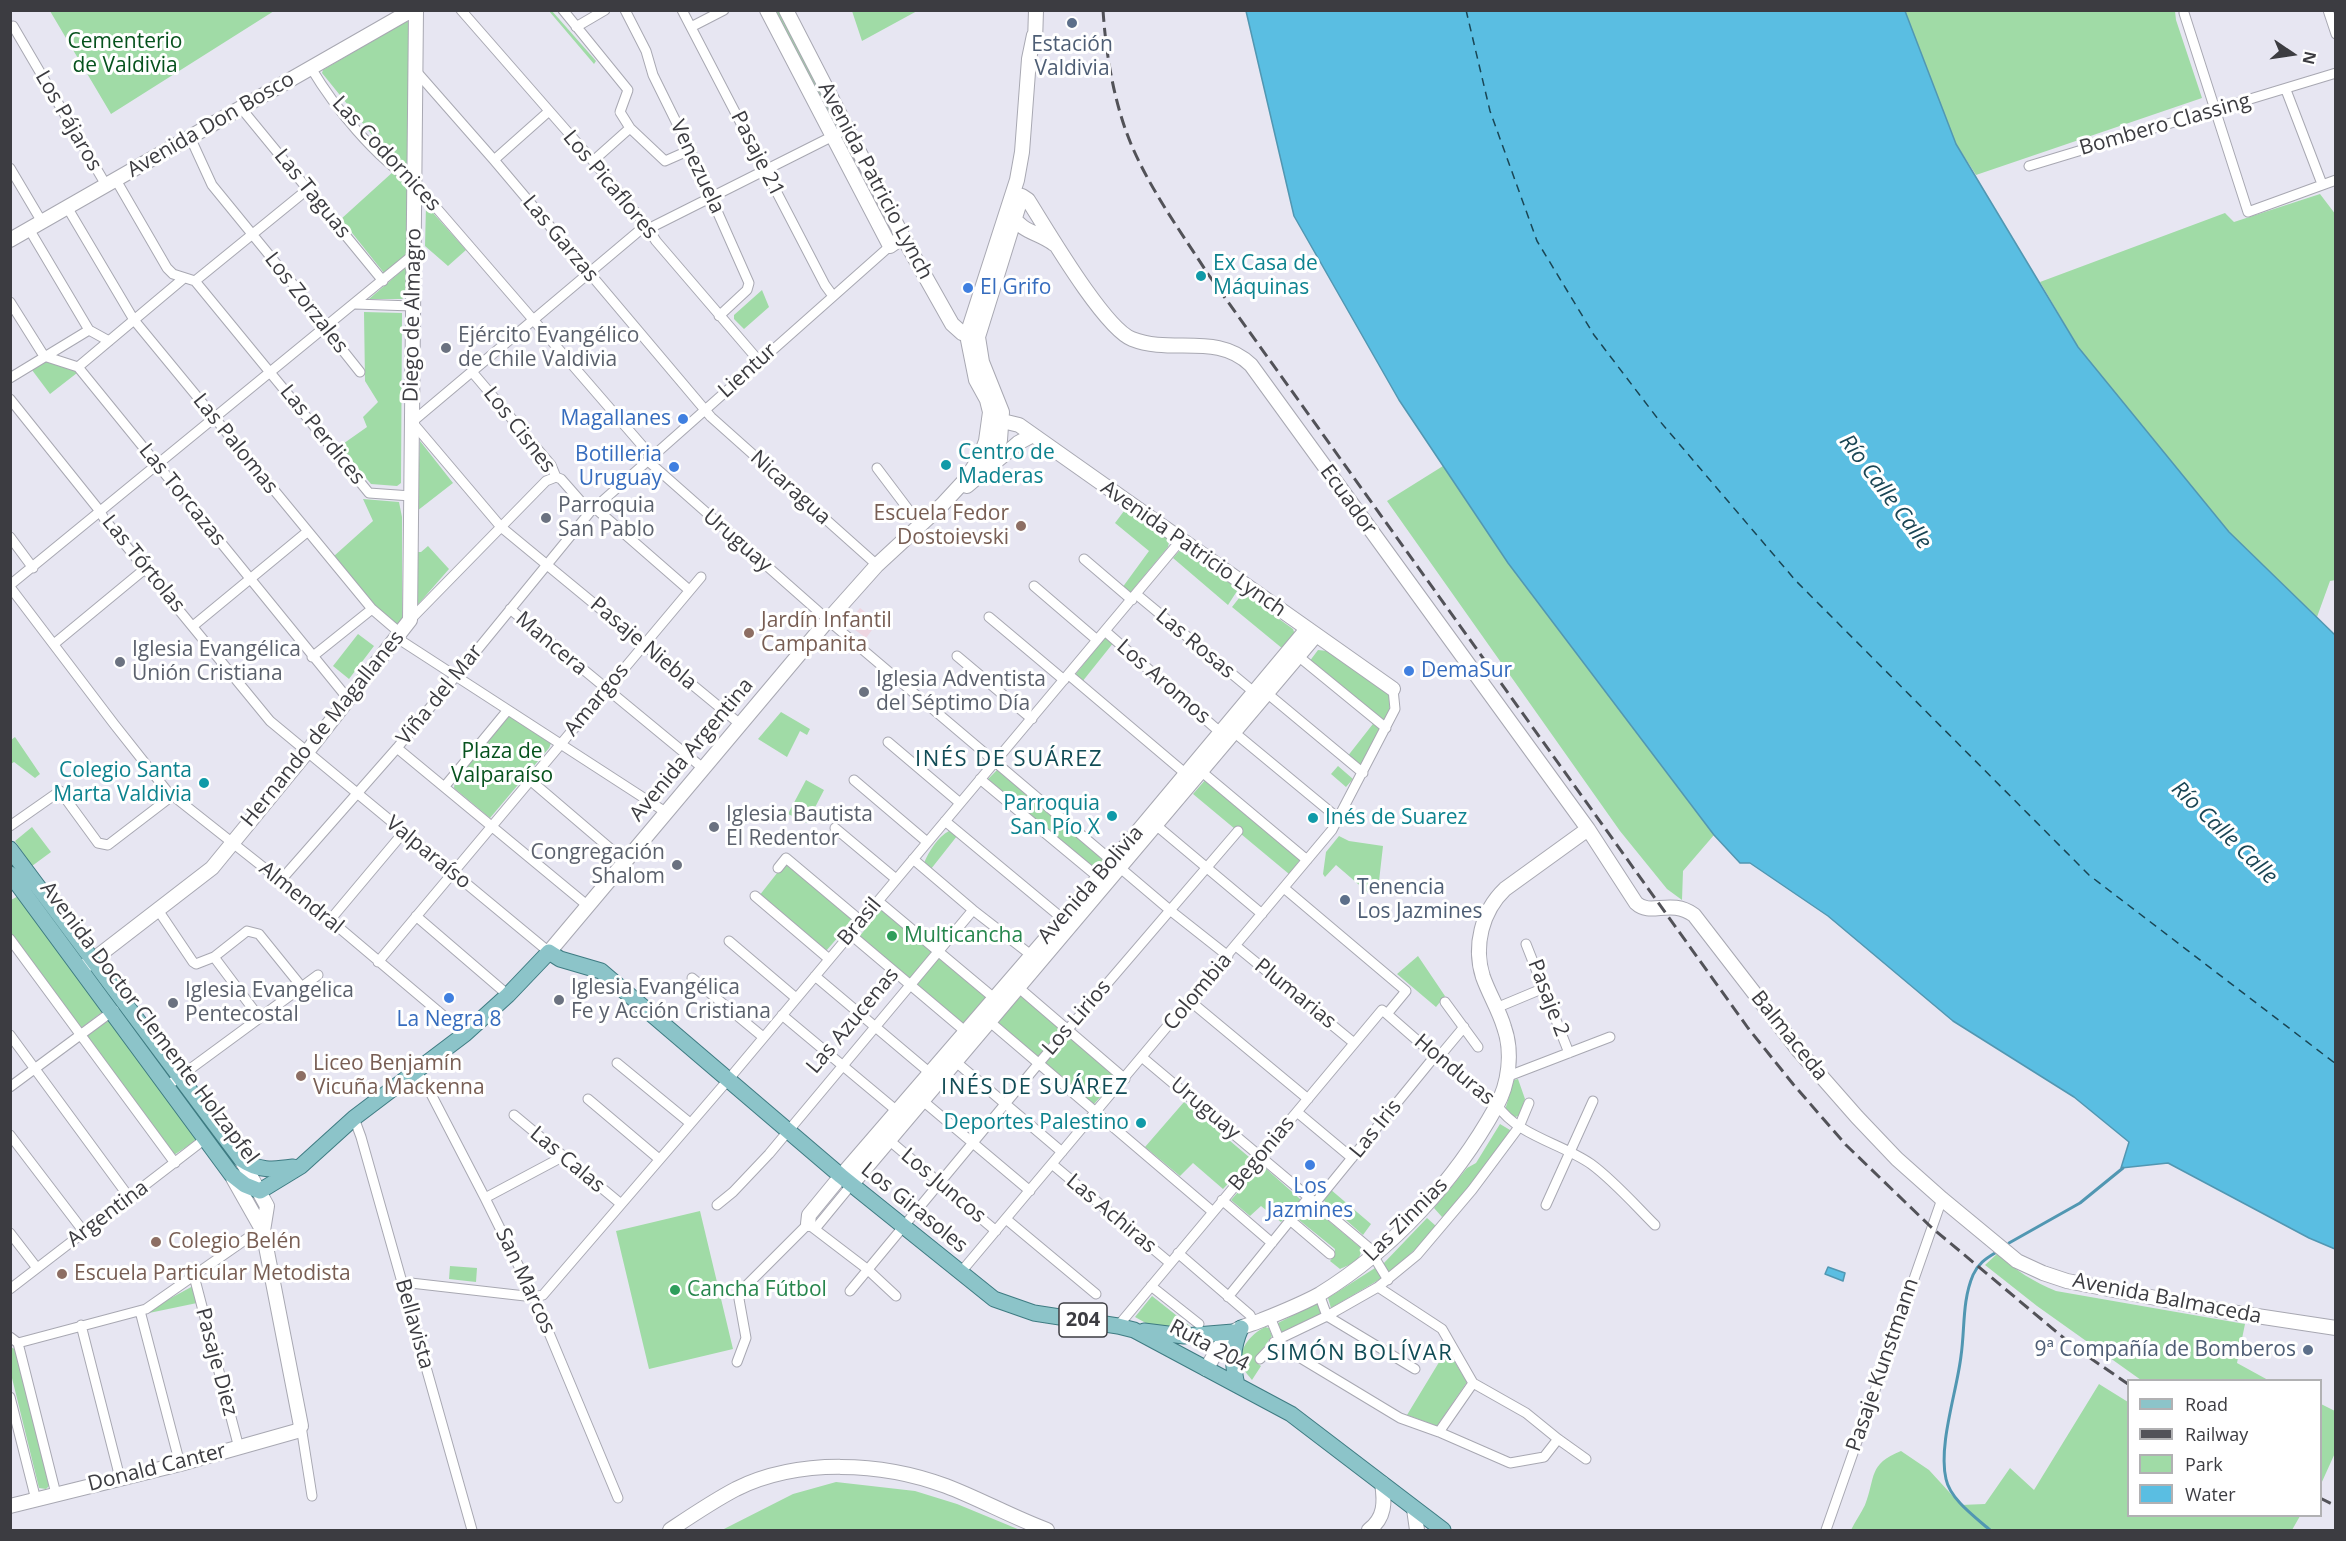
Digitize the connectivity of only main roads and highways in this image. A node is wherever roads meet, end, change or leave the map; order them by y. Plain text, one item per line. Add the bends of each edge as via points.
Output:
1 (10, 849) edge
2 (10, 873) edge
3 (87, 964) junction
4 (173, 1082) junction
5 (301, 1166) junction
6 (847, 1180) joint
7 (961, 1272) joint
8 (1134, 1330) junction
9 (1238, 1385) junction
10 (1443, 1530) edge

1 - 3 main road, Avenida Doctor Clemente Holzapfel
2 - 3 main road, Avenida Doctor Clemente Holzapfel via 17,890
3 - 4 main road, Avenida Doctor Clemente Holzapfel
4 - 5 main road, Avenida Doctor Clemente Holzapfel via 248,1164 266,1170
4 - 5 main road, Avenida Doctor Clemente Holzapfel via 206,1139 231,1174 244,1185 260,1191
5 - 6 main road, Avenida Argentina via 354,1118 465,1034 549,952 601,971
6 - 7 main road, Los Girasoles
7 - 8 main road, Ruta 204 / 204 via 994,1299 1022,1310
8 - 9 main road, Ruta 204 / 204
8 - 9 main road via 1184,1336 1243,1328 1233,1357
9 - 10 main road, Ruta 204 / 204 via 1299,1419

